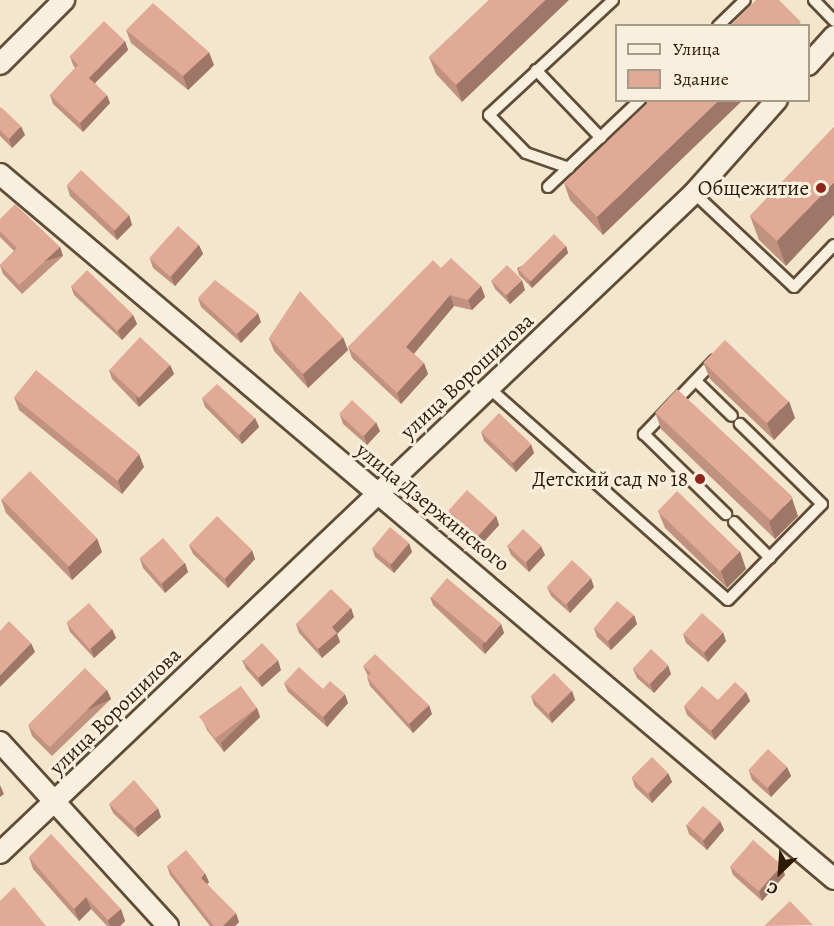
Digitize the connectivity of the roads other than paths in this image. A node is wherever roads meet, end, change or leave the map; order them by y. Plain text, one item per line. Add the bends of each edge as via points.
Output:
1 (64, 0) edge
2 (613, 0) edge
3 (745, 0) edge
4 (814, 0) edge
5 (834, 21) edge
6 (720, 24) edge
7 (834, 36) edge
8 (810, 63) edge
9 (0, 64) edge
10 (536, 70) junction
11 (638, 102) edge
12 (775, 102) edge
13 (601, 138) junction
14 (569, 168) junction
15 (0, 174) edge
16 (548, 187) dead end
17 (694, 193) junction
18 (834, 244) edge
19 (720, 356) edge
20 (696, 381) junction
21 (489, 388) junction
22 (378, 493) junction
23 (770, 558) junction
24 (0, 742) edge
25 (54, 802) junction
26 (0, 853) edge
27 (834, 879) edge
28 (168, 926) edge

1 - 9 street
2 - 10 lane
3 - 6 lane
4 - 5 lane
7 - 8 street
10 - 13 lane
10 - 14 lane via 489,115 526,153
11 - 13 lane
12 - 17 street, улица Ворошилова
13 - 14 lane
14 - 16 lane
15 - 22 street, улица Дзержинского
17 - 18 lane via 794,287
17 - 21 street, улица Ворошилова
19 - 20 lane
20 - 23 lane via 644,434
20 - 23 lane via 822,504
21 - 22 street, улица Ворошилова
21 - 23 lane via 655,524 728,600
22 - 25 street, улица Ворошилова
22 - 27 street, улица Дзержинского
24 - 25 street
25 - 26 street, улица Ворошилова
25 - 28 street

